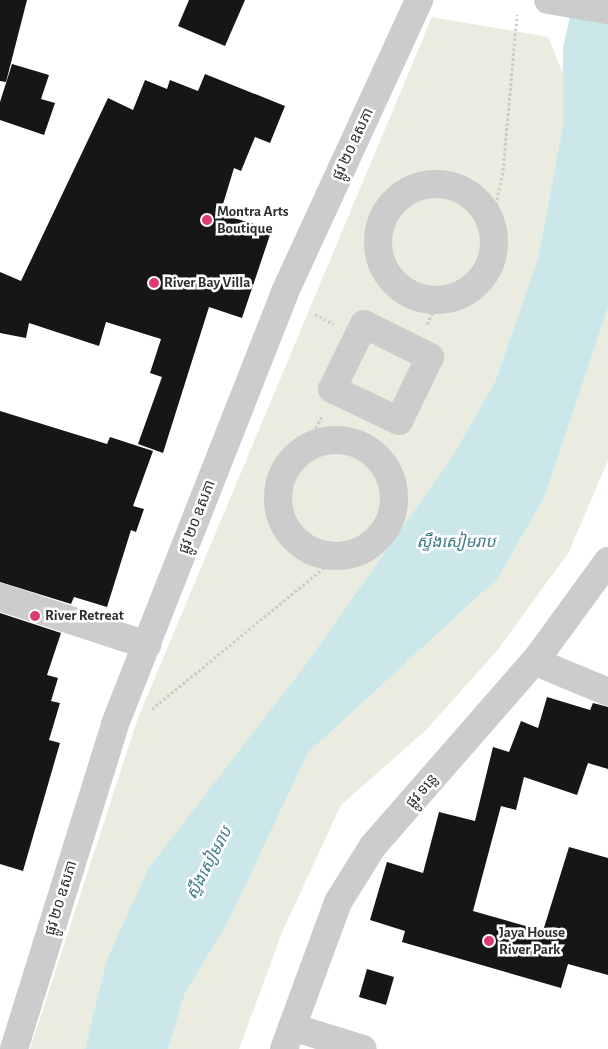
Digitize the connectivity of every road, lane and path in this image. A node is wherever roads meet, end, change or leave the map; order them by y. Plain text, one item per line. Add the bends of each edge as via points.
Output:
1 (419, 0) edge
2 (548, 0) edge
3 (608, 10) edge
4 (517, 15) dead end
5 (492, 224) junction
6 (337, 391) dead end
7 (304, 450) junction
8 (338, 556) junction
9 (608, 560) edge
10 (0, 597) edge
11 (147, 645) junction
12 (538, 657) junction
13 (608, 692) edge
14 (146, 714) dead end
15 (288, 1038) edge
16 (14, 1049) edge
17 (363, 1049) edge

1 - 11 street, ផ្លូវ ២០ ឧសភា via 284,294
2 - 3 street
4 - 5 path via 503,170
5 - 5 street via 485,210 463,190 434,184 418,186 393,203 385,216 379,230 381,259 387,273 410,294 424,299 454,297 468,291 488,268 494,254
6 - 7 path
7 - 8 street via 284,472 278,486 280,516 296,541 323,555
7 - 8 street via 333,440 355,444 375,455 391,480 393,510 387,525 367,547
8 - 14 path
9 - 12 street, ផ្លូវ ទន្លេ
10 - 11 street
11 - 16 street, ផ្លូវ ២០ ឧសភា via 116,724
12 - 13 street via 548,667
12 - 15 street, ផ្លូវ ទន្លេ via 373,846 338,902
15 - 17 street

